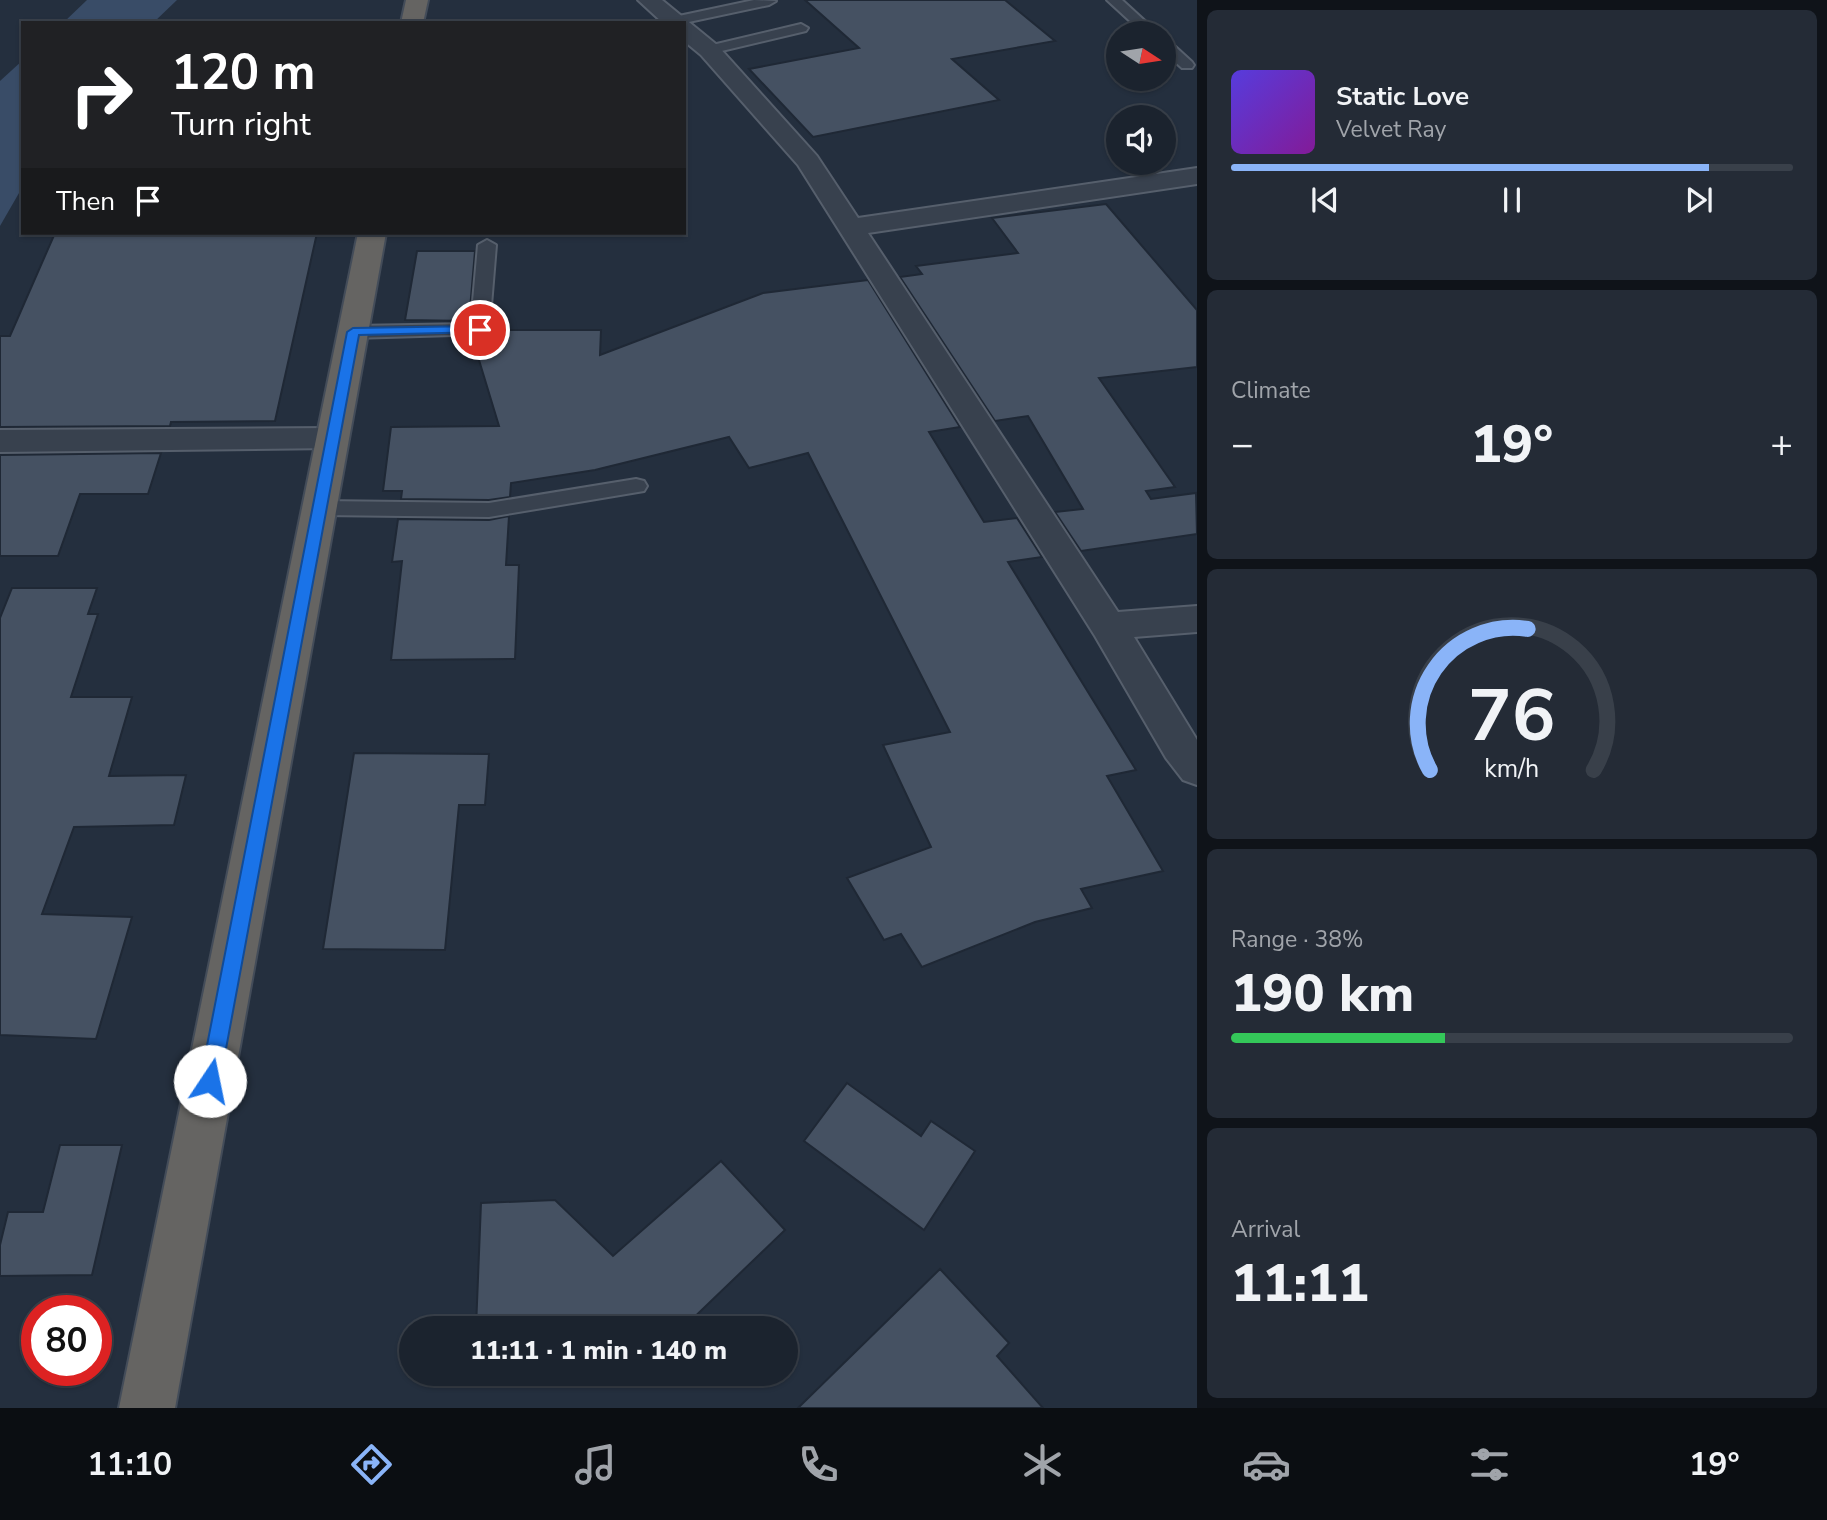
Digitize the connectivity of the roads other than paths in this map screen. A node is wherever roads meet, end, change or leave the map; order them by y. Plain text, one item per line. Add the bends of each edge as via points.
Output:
1 (417, 0) edge
2 (649, 0) edge
3 (1114, 0) edge
4 (769, 1) edge
5 (412, 21) edge
6 (674, 21) edge
7 (1138, 21) edge
8 (686, 22) edge
9 (801, 28) dead end
10 (686, 31) edge
11 (709, 50) junction
12 (1176, 55) edge
13 (1187, 65) dead end
14 (1197, 176) edge
15 (852, 227) junction
16 (372, 235) edge
17 (487, 245) dead end
18 (353, 332) junction
19 (333, 438) junction
20 (0, 441) edge
21 (636, 486) dead end
22 (321, 508) junction
23 (1197, 619) edge
24 (1108, 626) junction
25 (1197, 769) edge
26 (147, 1408) edge

1 - 5 highway
2 - 6 street
3 - 7 lane
4 - 8 lane
9 - 11 lane
10 - 11 street
11 - 15 street via 807,160
12 - 13 lane
14 - 15 street
15 - 24 street
16 - 18 highway
17 - 18 lane via 480,330
18 - 19 highway
19 - 20 street
19 - 22 highway
21 - 22 lane via 489,510
22 - 26 highway
23 - 24 street
24 - 25 street

